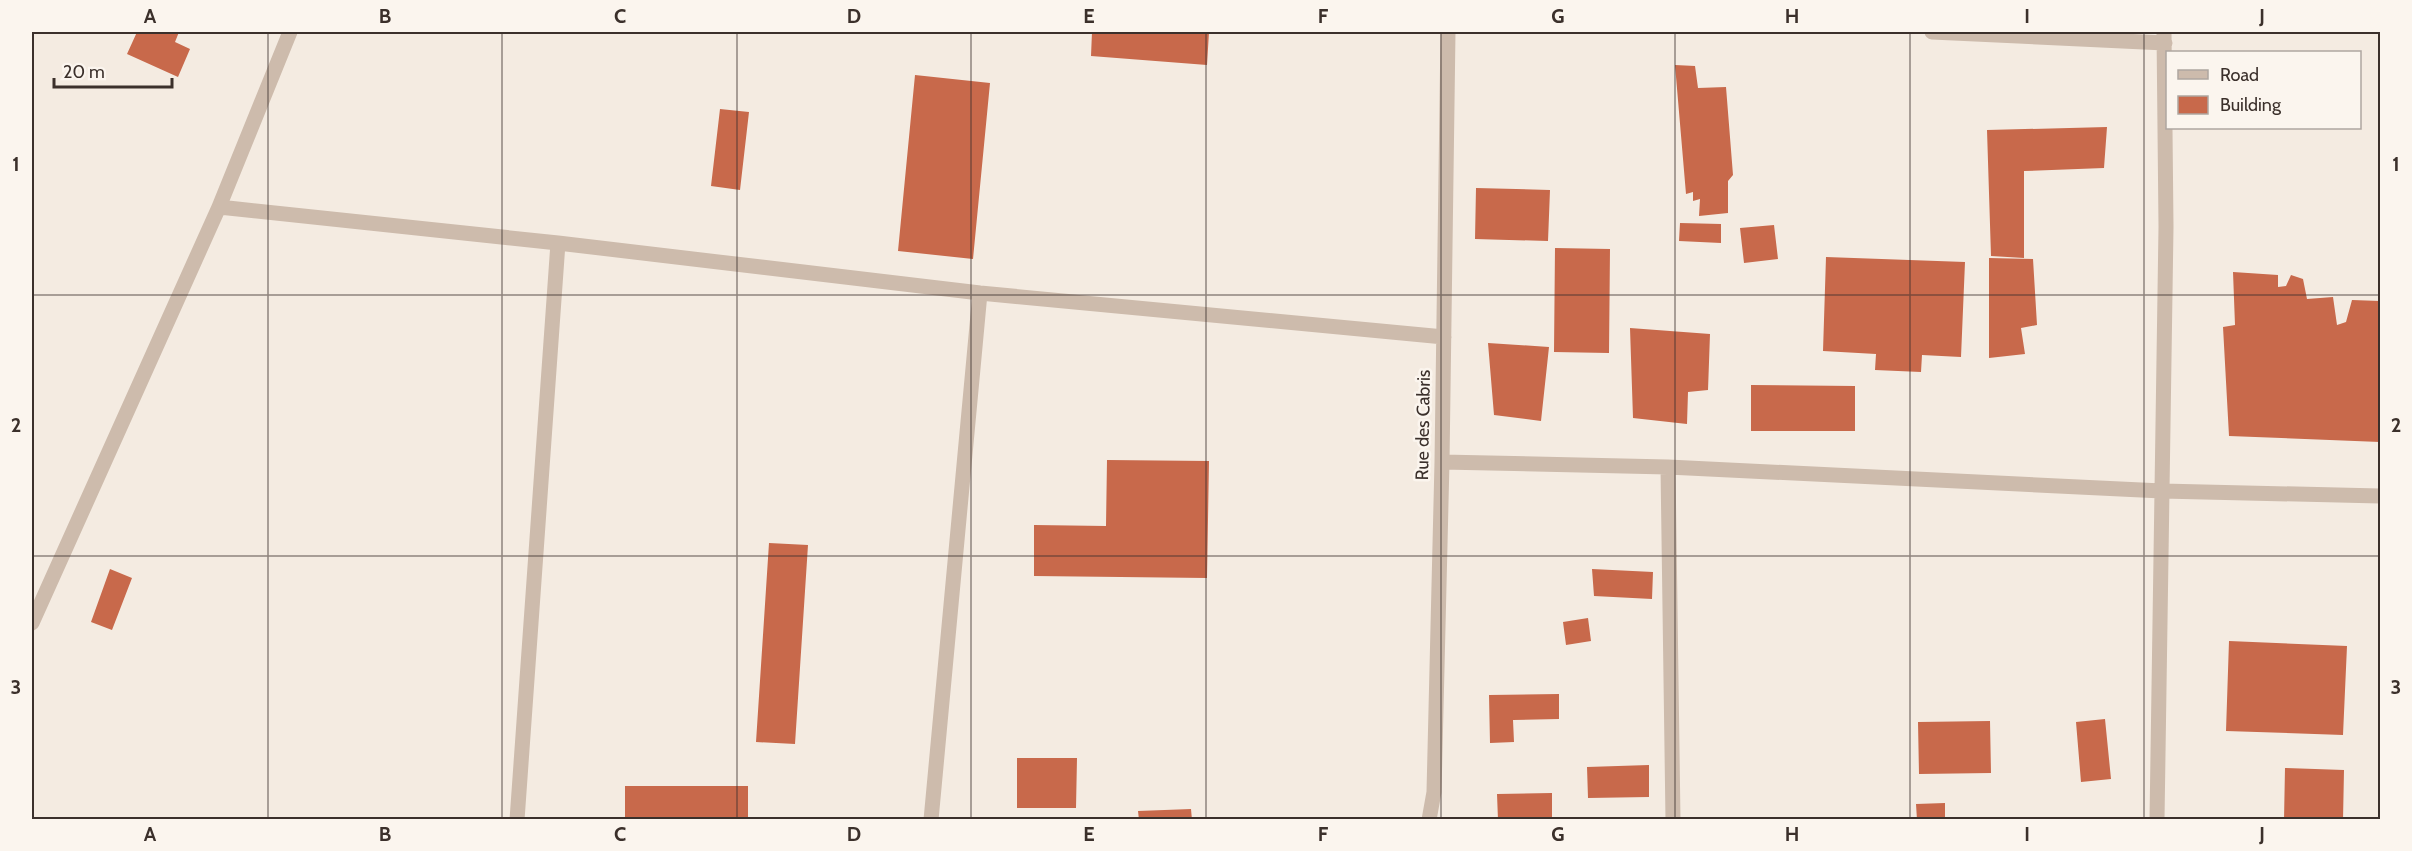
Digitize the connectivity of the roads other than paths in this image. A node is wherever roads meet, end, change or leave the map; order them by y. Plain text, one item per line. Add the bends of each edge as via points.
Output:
1 (290, 32) edge
2 (1448, 32) edge
3 (1932, 32) edge
4 (2164, 37) edge
5 (219, 207) junction
6 (558, 243) junction
7 (980, 293) junction
8 (1444, 337) junction
9 (1442, 462) junction
10 (1668, 467) junction
11 (2162, 491) junction
12 (2380, 496) edge
13 (32, 623) edge
14 (517, 819) edge
15 (931, 819) edge
16 (1429, 819) edge
17 (1673, 819) edge
18 (2157, 819) edge

1 - 5 street
2 - 8 street, Rue des Cabris
3 - 4 street
4 - 11 street
5 - 6 street
5 - 13 street
6 - 7 street
6 - 14 street
7 - 8 street
7 - 15 street
8 - 9 street, Rue des Cabris
9 - 10 street
9 - 16 street, Rue des Cabris via 1434,792
10 - 11 street
10 - 17 street
11 - 12 street
11 - 18 street

